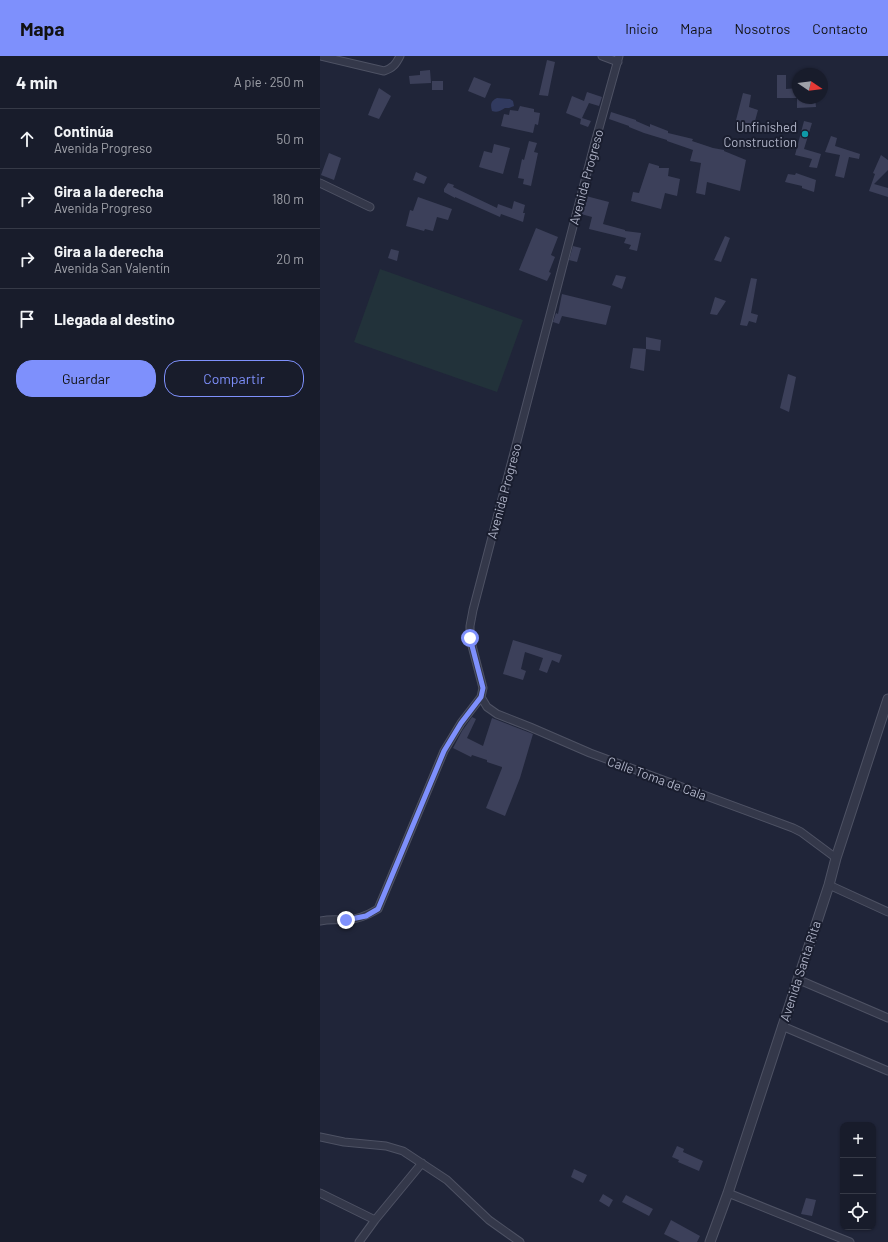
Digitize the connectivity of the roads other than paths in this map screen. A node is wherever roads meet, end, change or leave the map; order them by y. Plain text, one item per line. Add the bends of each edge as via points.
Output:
1 (320, 56) edge
2 (400, 56) edge
3 (602, 56) edge
4 (619, 59) edge
5 (320, 183) edge
6 (370, 207) dead end
7 (481, 697) junction
8 (888, 699) edge
9 (836, 858) junction
10 (829, 885) junction
11 (888, 912) edge
12 (320, 921) edge
13 (797, 979) junction
14 (888, 1018) edge
15 (782, 1026) junction
16 (888, 1071) edge
17 (320, 1137) edge
18 (422, 1163) junction
19 (320, 1193) edge
20 (728, 1193) junction
21 (375, 1220) junction
22 (359, 1242) edge
23 (520, 1242) edge
24 (710, 1242) edge
25 (850, 1242) edge

1 - 2 street via 384,71 391,69
3 - 4 street
4 - 7 street, Avenida Progreso via 590,160 473,610 470,638 483,688
5 - 6 street
7 - 9 street, Calle Toma de Cala via 487,707 496,714 590,754 793,828
7 - 12 street via 444,751 378,909 366,916
8 - 9 street, Avenida Santa Rita
9 - 10 street, Avenida Santa Rita
10 - 11 street
10 - 13 street, Avenida Santa Rita
13 - 14 street
13 - 15 street, Avenida Santa Rita
15 - 16 street
15 - 20 street, Avenida Santa Rita
17 - 18 street via 386,1146 402,1151
18 - 21 street
18 - 23 street via 447,1180 489,1220
19 - 21 street
20 - 24 street, Avenida Santa Rita
20 - 25 street
21 - 22 street

